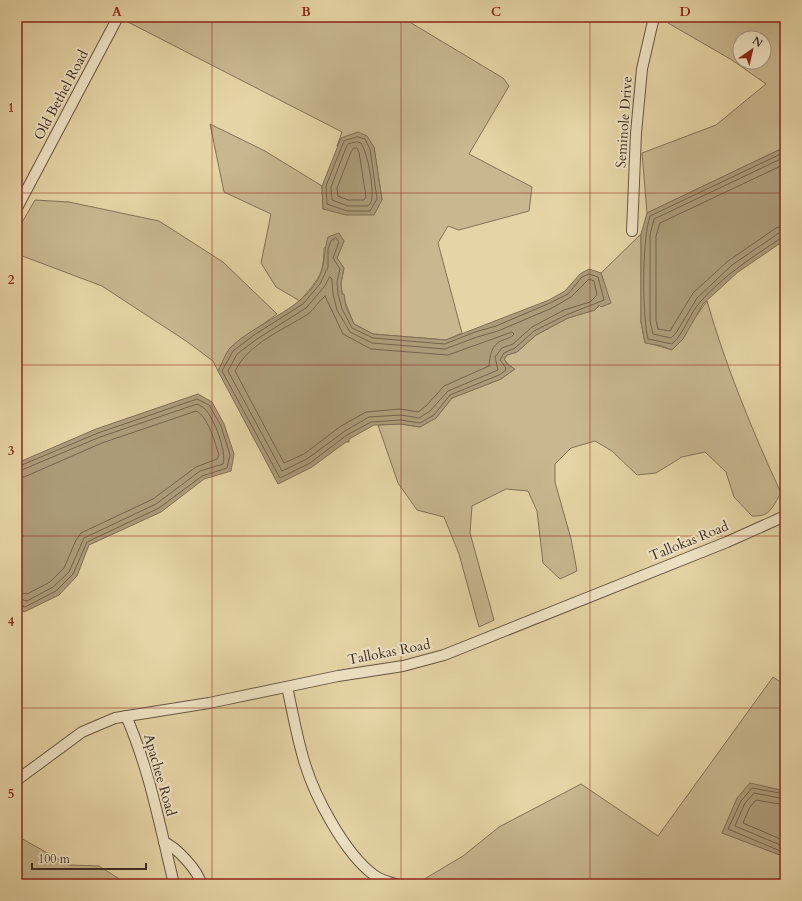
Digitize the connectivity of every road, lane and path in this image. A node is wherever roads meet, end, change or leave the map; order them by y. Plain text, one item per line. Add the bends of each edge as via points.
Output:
1 (118, 17) edge
2 (654, 17) edge
3 (17, 208) edge
4 (632, 231) dead end
5 (785, 516) edge
6 (288, 687) junction
7 (126, 716) junction
8 (17, 780) edge
9 (164, 842) junction
10 (175, 884) edge
11 (201, 884) edge
12 (396, 884) edge

1 - 3 street, Old Bethel Road
2 - 4 street, Seminole Drive via 642,69 636,133
5 - 6 street, Tallokas Road via 727,542 444,655 415,664
6 - 7 street, Tallokas Road
6 - 12 street via 305,764 325,811 360,862 374,875
7 - 8 street, Tallokas Road via 82,732
7 - 9 street, Apachee Road via 136,741
9 - 10 street, Apachee Road
9 - 11 street via 176,848

